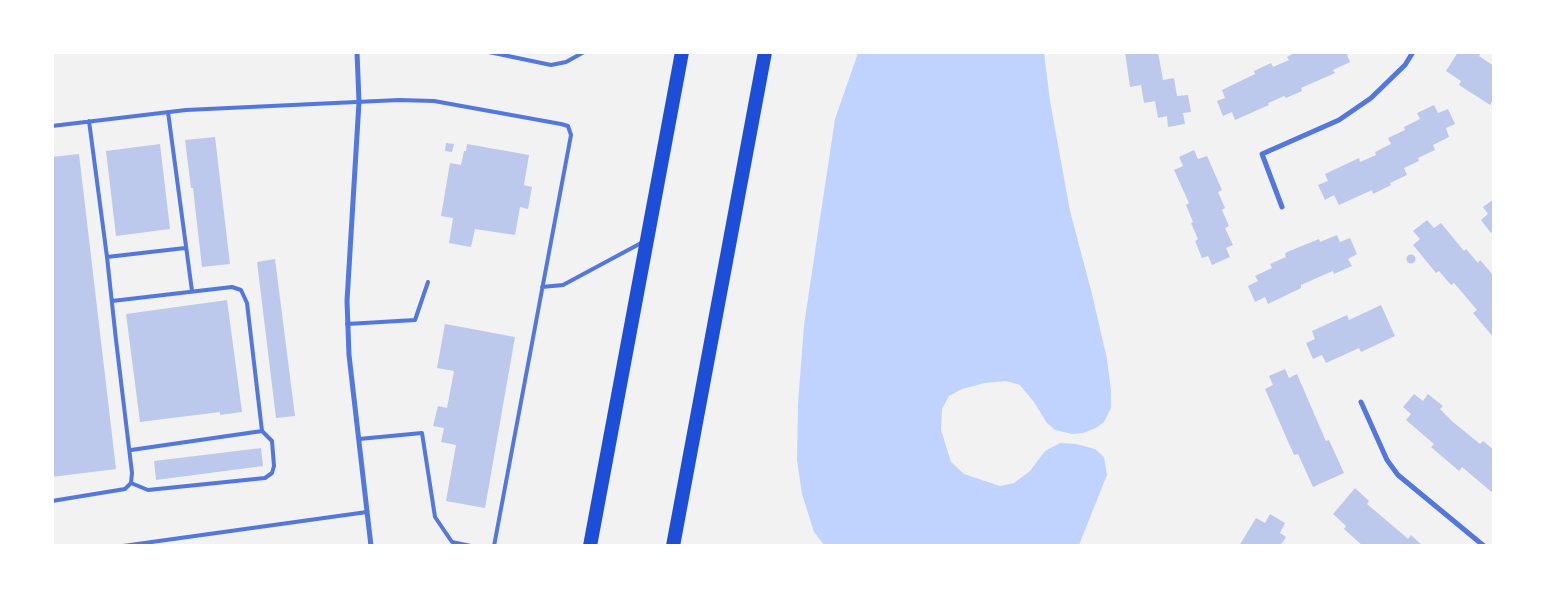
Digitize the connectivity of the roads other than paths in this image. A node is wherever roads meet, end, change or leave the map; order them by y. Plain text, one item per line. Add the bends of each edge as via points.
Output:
1 (357, 52) edge
2 (489, 52) edge
3 (584, 52) edge
4 (682, 52) edge
5 (765, 52) edge
6 (1413, 52) edge
7 (359, 102) junction
8 (168, 112) junction
9 (88, 121) junction
10 (52, 126) edge
11 (1282, 207) dead end
12 (647, 240) junction
13 (185, 248) junction
14 (107, 257) junction
15 (428, 282) dead end
16 (542, 287) junction
17 (192, 292) junction
18 (112, 301) junction
19 (348, 324) junction
20 (1361, 402) dead end
21 (262, 431) junction
22 (359, 439) junction
23 (131, 450) junction
24 (131, 483) junction
25 (52, 501) edge
26 (367, 512) junction
27 (175, 538) junction
28 (123, 546) edge
29 (175, 546) edge
30 (371, 546) edge
31 (471, 546) edge
32 (494, 546) edge
33 (590, 546) edge
34 (673, 546) edge
35 (1484, 546) edge

1 - 7 street
2 - 3 lane via 552,65
4 - 12 highway
5 - 34 highway
6 - 11 street via 1405,65 1371,98 1339,120 1262,154
7 - 8 lane
7 - 16 lane via 434,101 568,126 571,135
7 - 19 street via 348,253
8 - 9 lane
8 - 13 lane
9 - 10 lane
9 - 14 lane
12 - 16 lane via 563,284
12 - 33 highway
13 - 14 lane
13 - 17 lane
14 - 18 lane
15 - 19 lane via 415,320
16 - 32 lane
17 - 18 lane
17 - 21 lane via 232,287 241,290 246,303
18 - 23 lane
19 - 22 street
20 - 35 street via 1387,460 1398,475
21 - 23 lane
21 - 24 lane via 272,441 274,466 272,473 265,478 148,490
22 - 26 street
22 - 31 lane via 422,433 435,518 452,542
23 - 24 lane
24 - 25 lane via 125,489
26 - 27 lane
26 - 30 street
27 - 28 lane
27 - 29 lane

